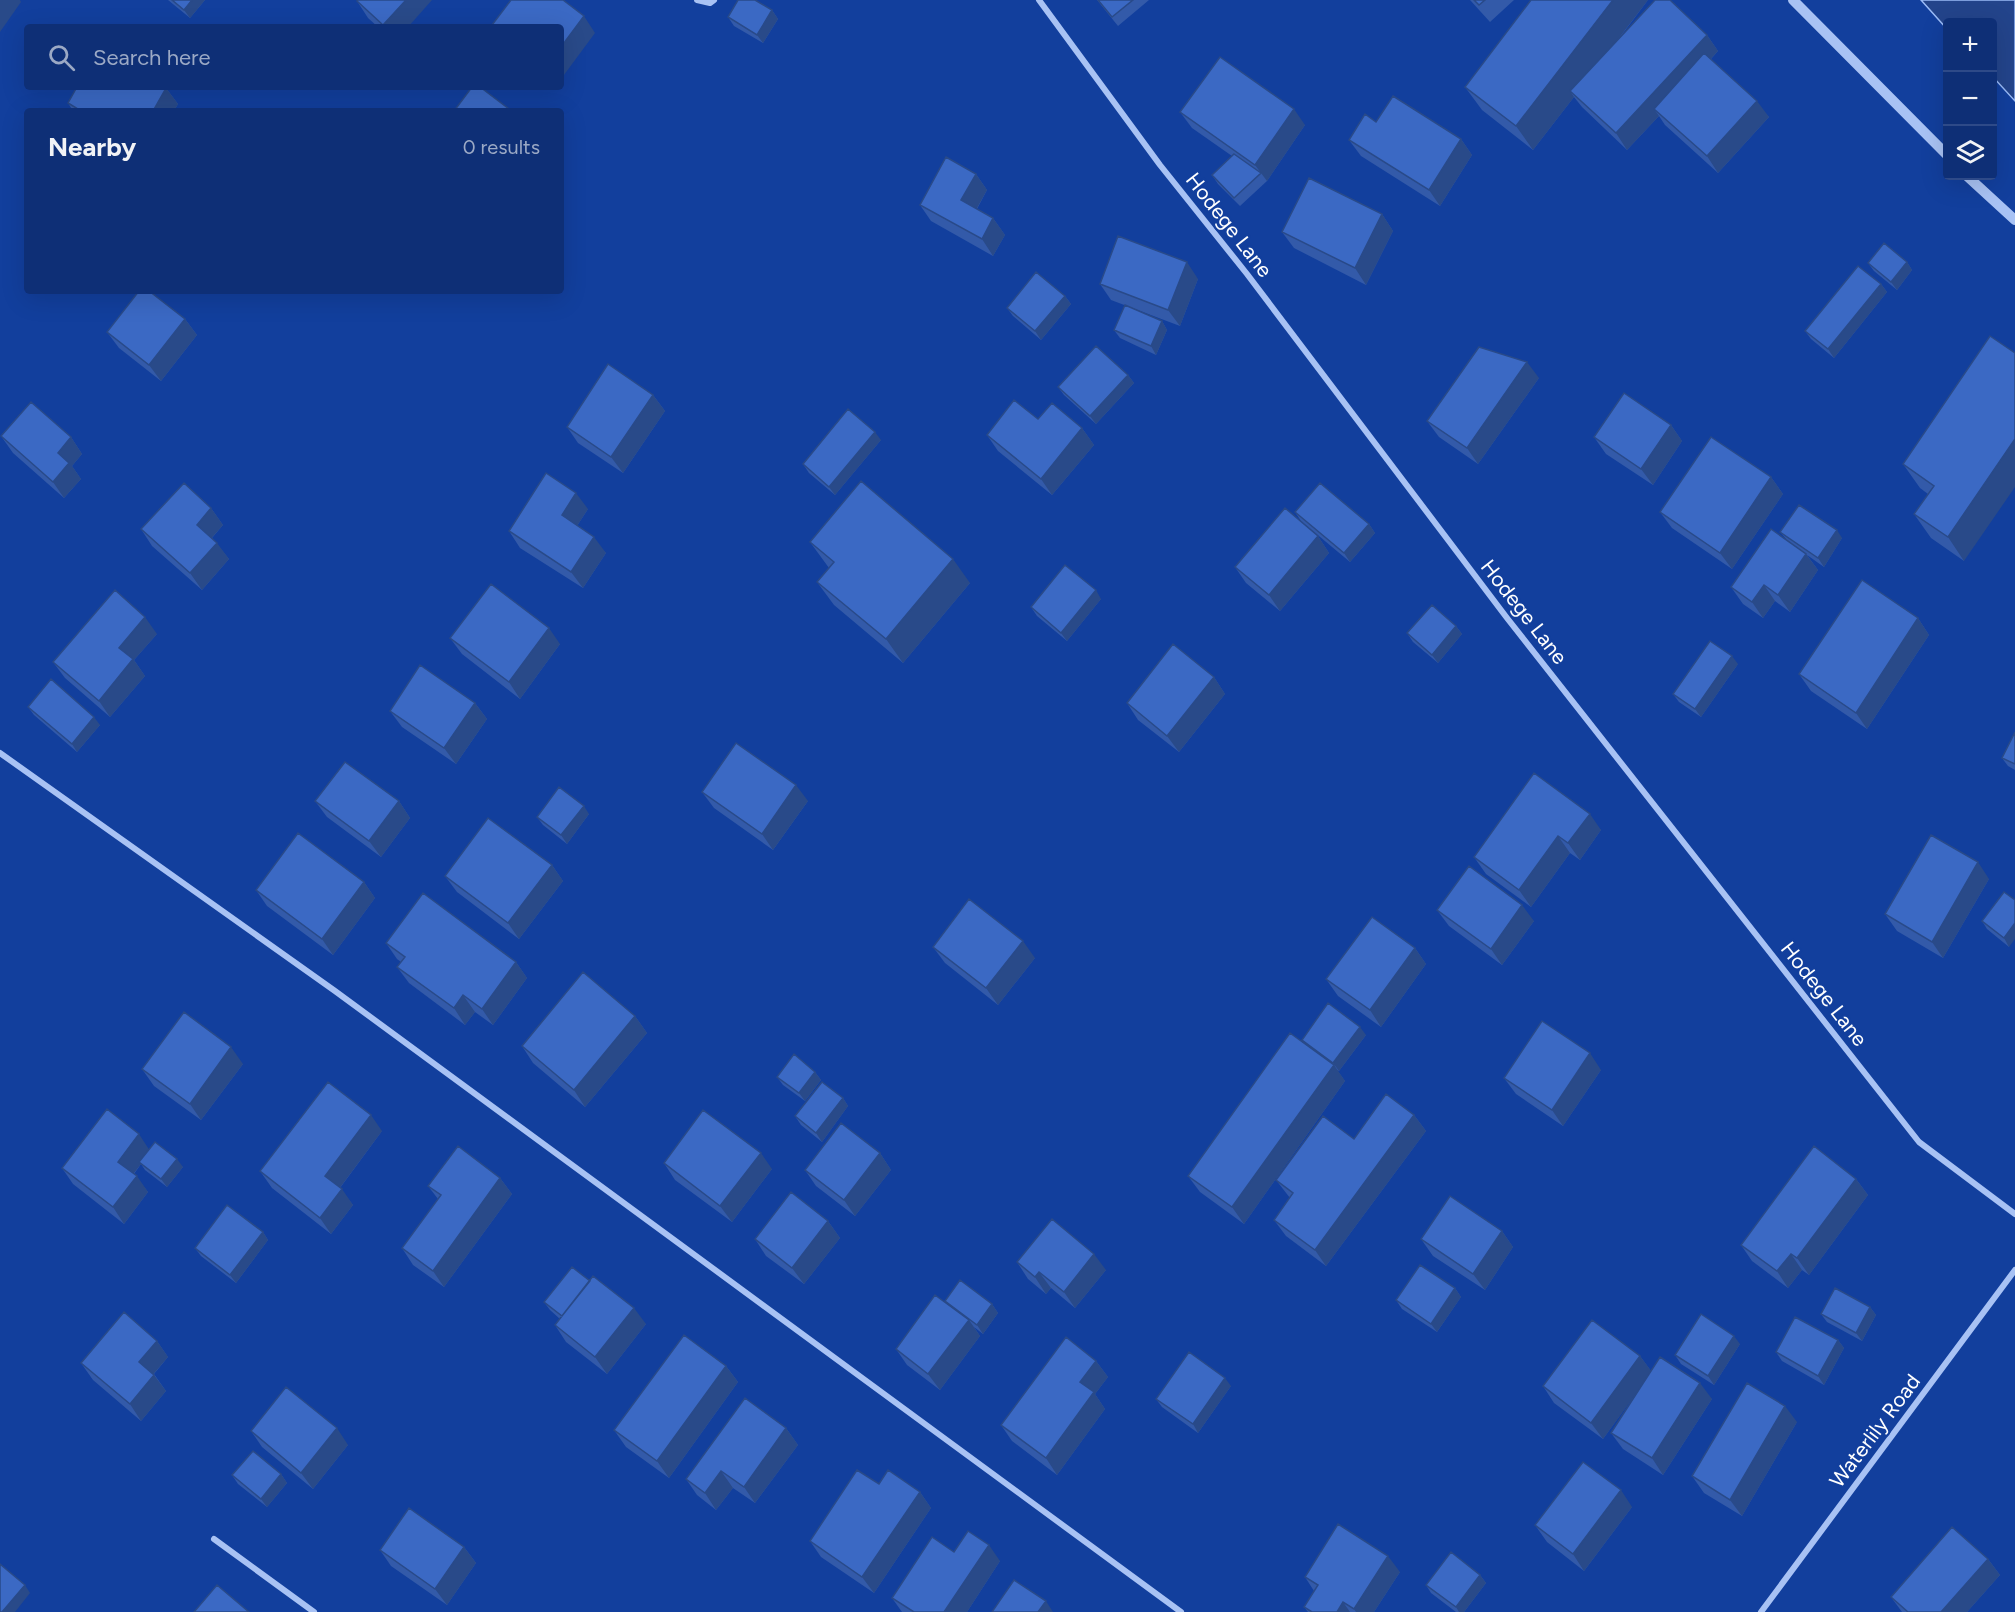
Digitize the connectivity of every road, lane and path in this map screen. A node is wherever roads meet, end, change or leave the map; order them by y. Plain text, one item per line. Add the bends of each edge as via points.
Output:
1 (697, 0) edge
2 (1039, 0) edge
3 (1793, 0) edge
4 (712, 2) edge
5 (1943, 152) edge
6 (1971, 180) edge
7 (2015, 220) edge
8 (0, 753) edge
9 (2015, 1214) edge
10 (2015, 1270) edge
11 (214, 1539) dead end
12 (314, 1612) edge
13 (1181, 1612) edge
14 (1761, 1612) edge

1 - 4 street
2 - 9 street, Hodege Lane via 1160,165 1507,618 1919,1142
3 - 5 street
6 - 7 street
8 - 13 street via 335,991
10 - 14 street, Waterlily Road
11 - 12 street

